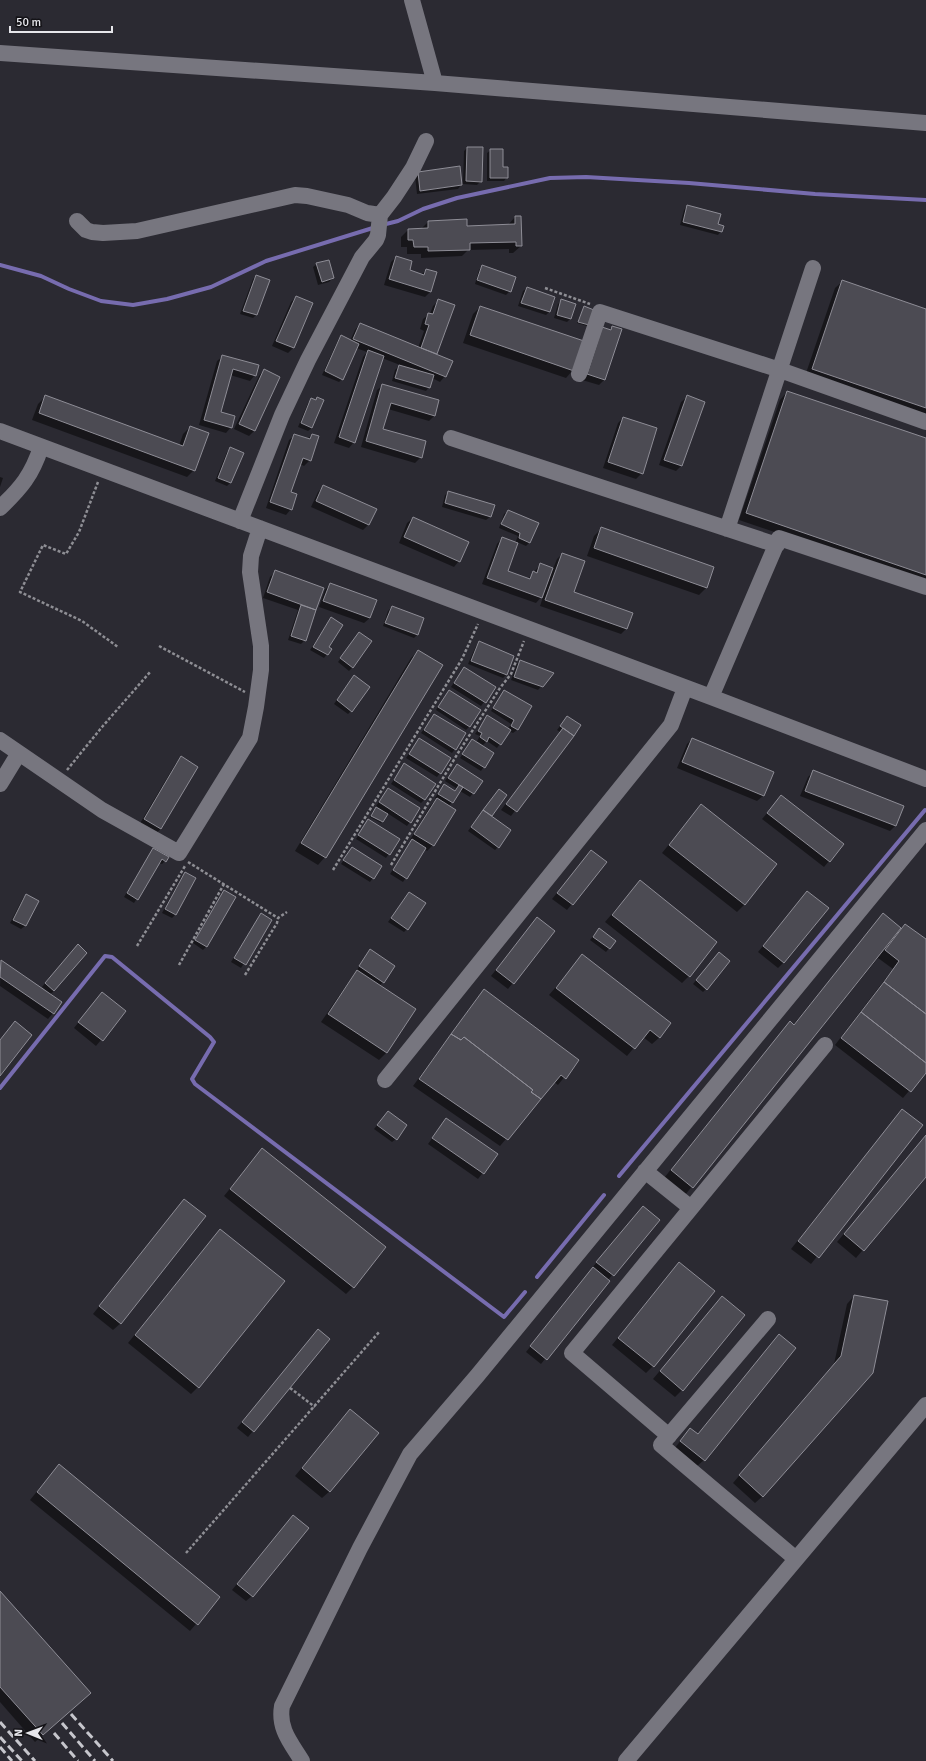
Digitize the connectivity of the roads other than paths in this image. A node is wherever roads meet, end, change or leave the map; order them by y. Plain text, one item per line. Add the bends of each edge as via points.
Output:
1 (412, 0) edge
2 (0, 53) edge
3 (435, 83) junction
4 (926, 123) edge
5 (426, 141) dead end
6 (380, 215) junction
7 (77, 221) dead end
8 (813, 268) dead end
9 (780, 370) junction
10 (579, 374) dead end
11 (926, 422) edge
12 (0, 431) edge
13 (451, 438) dead end
14 (41, 447) junction
15 (0, 508) edge
16 (240, 521) junction
17 (260, 528) junction
18 (727, 529) junction
19 (777, 545) junction
20 (926, 587) edge
21 (685, 688) junction
22 (711, 697) junction
23 (0, 740) edge
24 (19, 753) junction
25 (926, 779) edge
26 (0, 784) edge
27 (926, 830) edge
28 (825, 1045) dead end
29 (385, 1080) dead end
30 (645, 1171) junction
31 (691, 1208) junction
32 (768, 1319) dead end
33 (926, 1405) edge
34 (669, 1436) junction
35 (796, 1559) junction
36 (302, 1761) edge
37 (626, 1761) edge

1 - 3 street
2 - 3 street
3 - 4 street
5 - 6 street via 413,168
6 - 7 street via 294,195 137,231 92,232
6 - 16 street via 378,235 373,246 362,257 296,383
8 - 9 street
9 - 10 street via 600,312
9 - 11 street
9 - 18 street
12 - 14 street
13 - 18 street
14 - 15 street via 30,475
14 - 16 street
16 - 17 street
17 - 21 street
17 - 24 street via 251,556 250,572 261,646 261,670 250,738 183,857 102,810
18 - 19 street
19 - 20 street via 779,538
19 - 22 street
21 - 22 street
21 - 29 street via 671,726
22 - 25 street
23 - 24 street
24 - 26 street
27 - 30 street
28 - 31 street
30 - 31 street
30 - 36 street via 410,1454 282,1706 282,1728
31 - 34 street via 572,1353
32 - 34 street
33 - 35 street
34 - 35 street via 660,1446
35 - 37 street

